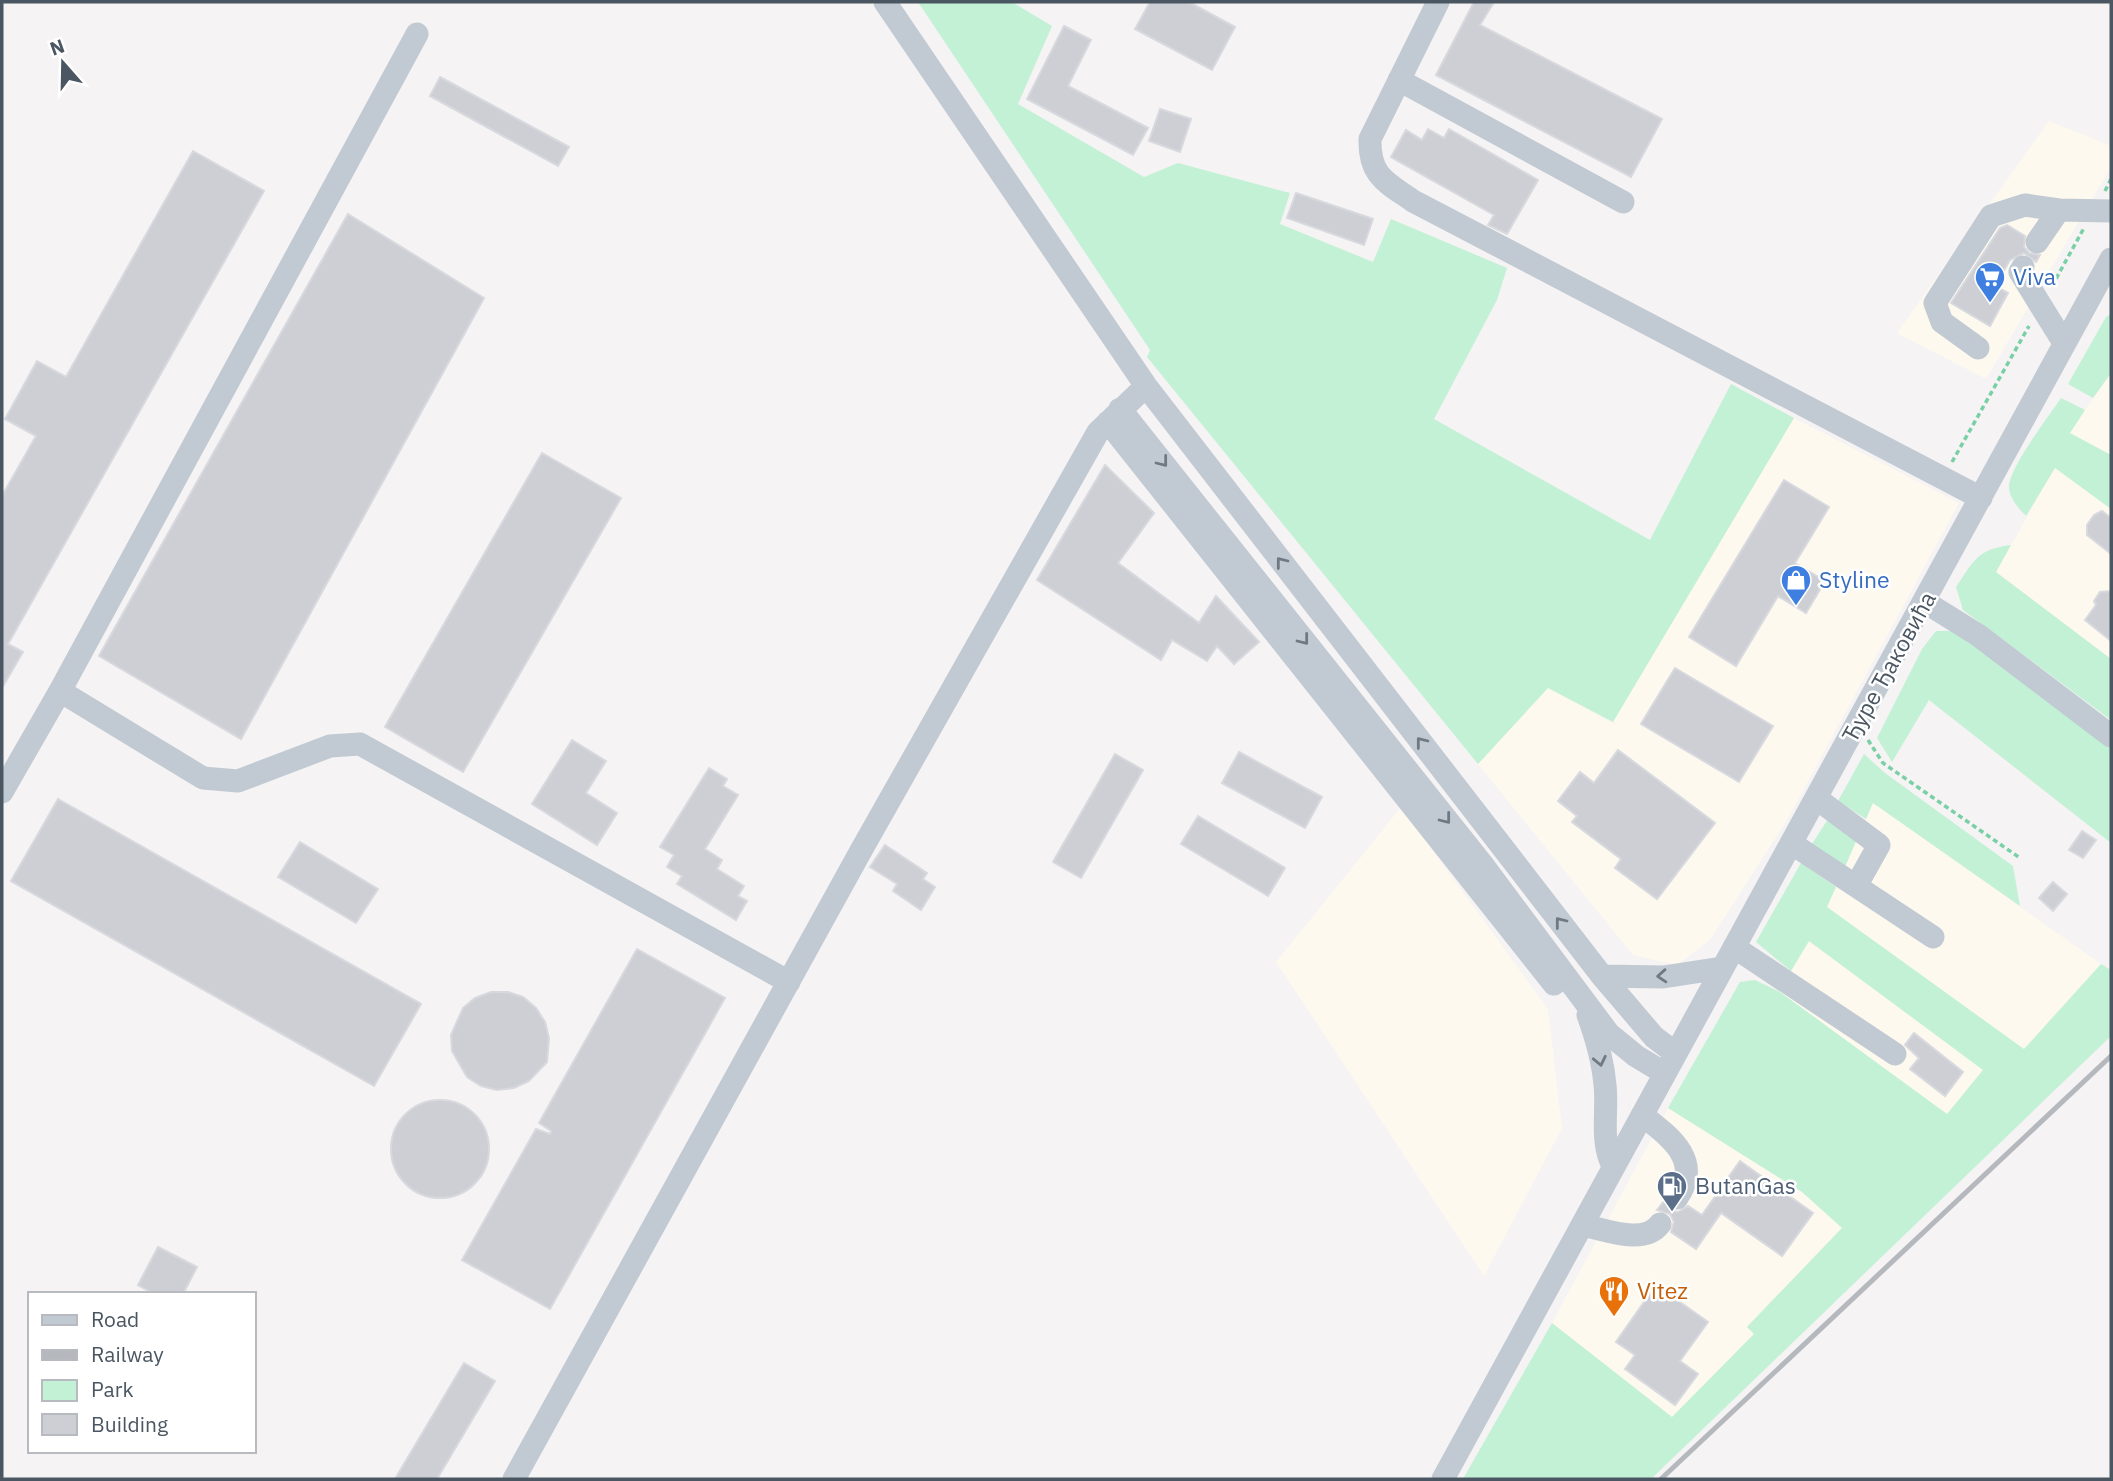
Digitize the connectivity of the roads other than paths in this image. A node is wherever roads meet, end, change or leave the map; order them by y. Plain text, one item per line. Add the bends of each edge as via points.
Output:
1 (885, 2) edge
2 (1438, 2) edge
3 (416, 34) dead end
4 (1399, 80) junction
5 (1623, 202) dead end
6 (2059, 210) junction
7 (2111, 211) edge
8 (2037, 242) dead end
9 (2023, 267) dead end
10 (2109, 269) edge
11 (2064, 343) junction
12 (1978, 348) dead end
13 (1146, 386) junction
14 (1114, 415) junction
15 (1981, 498) junction
16 (1925, 602) junction
17 (60, 691) junction
18 (2111, 736) edge
19 (2, 792) edge
20 (1816, 798) junction
21 (1791, 843) junction
22 (1856, 886) junction
23 (1933, 936) dead end
24 (1734, 947) junction
25 (1722, 968) junction
26 (1601, 975) junction
27 (789, 982) junction
28 (1579, 994) junction
29 (1895, 1054) dead end
30 (1670, 1063) junction
31 (1642, 1115) junction
32 (1613, 1166) junction
33 (1677, 1198) dead end
34 (1583, 1224) junction
35 (1660, 1224) dead end
36 (514, 1479) edge
37 (1443, 1479) edge

1 - 13 street
2 - 4 street
3 - 17 street
4 - 5 street
4 - 15 street via 1370,139 1370,159 1378,176 1413,201
6 - 7 street
6 - 8 street
6 - 12 street via 2020,205 1990,217 1936,299 1940,320
9 - 11 street via 2020,272
10 - 11 street, Ђуре Ђаковића
11 - 15 street, Ђуре Ђаковића
13 - 14 street
26 -> 13 street
14 - 27 street via 1098,432
14 -> 28 street via 1552,983
15 - 16 street, Ђуре Ђаковића
16 - 18 street via 1978,635
16 - 20 street, Ђуре Ђаковића
17 - 19 street
17 - 27 street via 203,778 237,781 330,746 360,744
20 - 21 street, Ђуре Ђаковића
20 - 22 street via 1879,845
21 - 22 street
21 - 24 street, Ђуре Ђаковића
22 - 23 street
24 - 25 street, Ђуре Ђаковића
24 - 29 street
25 -> 26 street via 1663,977
25 - 30 street, Ђуре Ђаковића
26 - 30 street
27 - 36 street
28 - 30 street via 1609,1034
28 -> 32 street via 1596,1037
30 - 31 street, Ђуре Ђаковића
31 - 32 street, Ђуре Ђаковића
31 - 33 street via 1683,1154 1685,1186
32 - 34 street, Ђуре Ђаковића
34 - 35 street via 1632,1235 1645,1234
34 - 37 street, Ђуре Ђаковића

